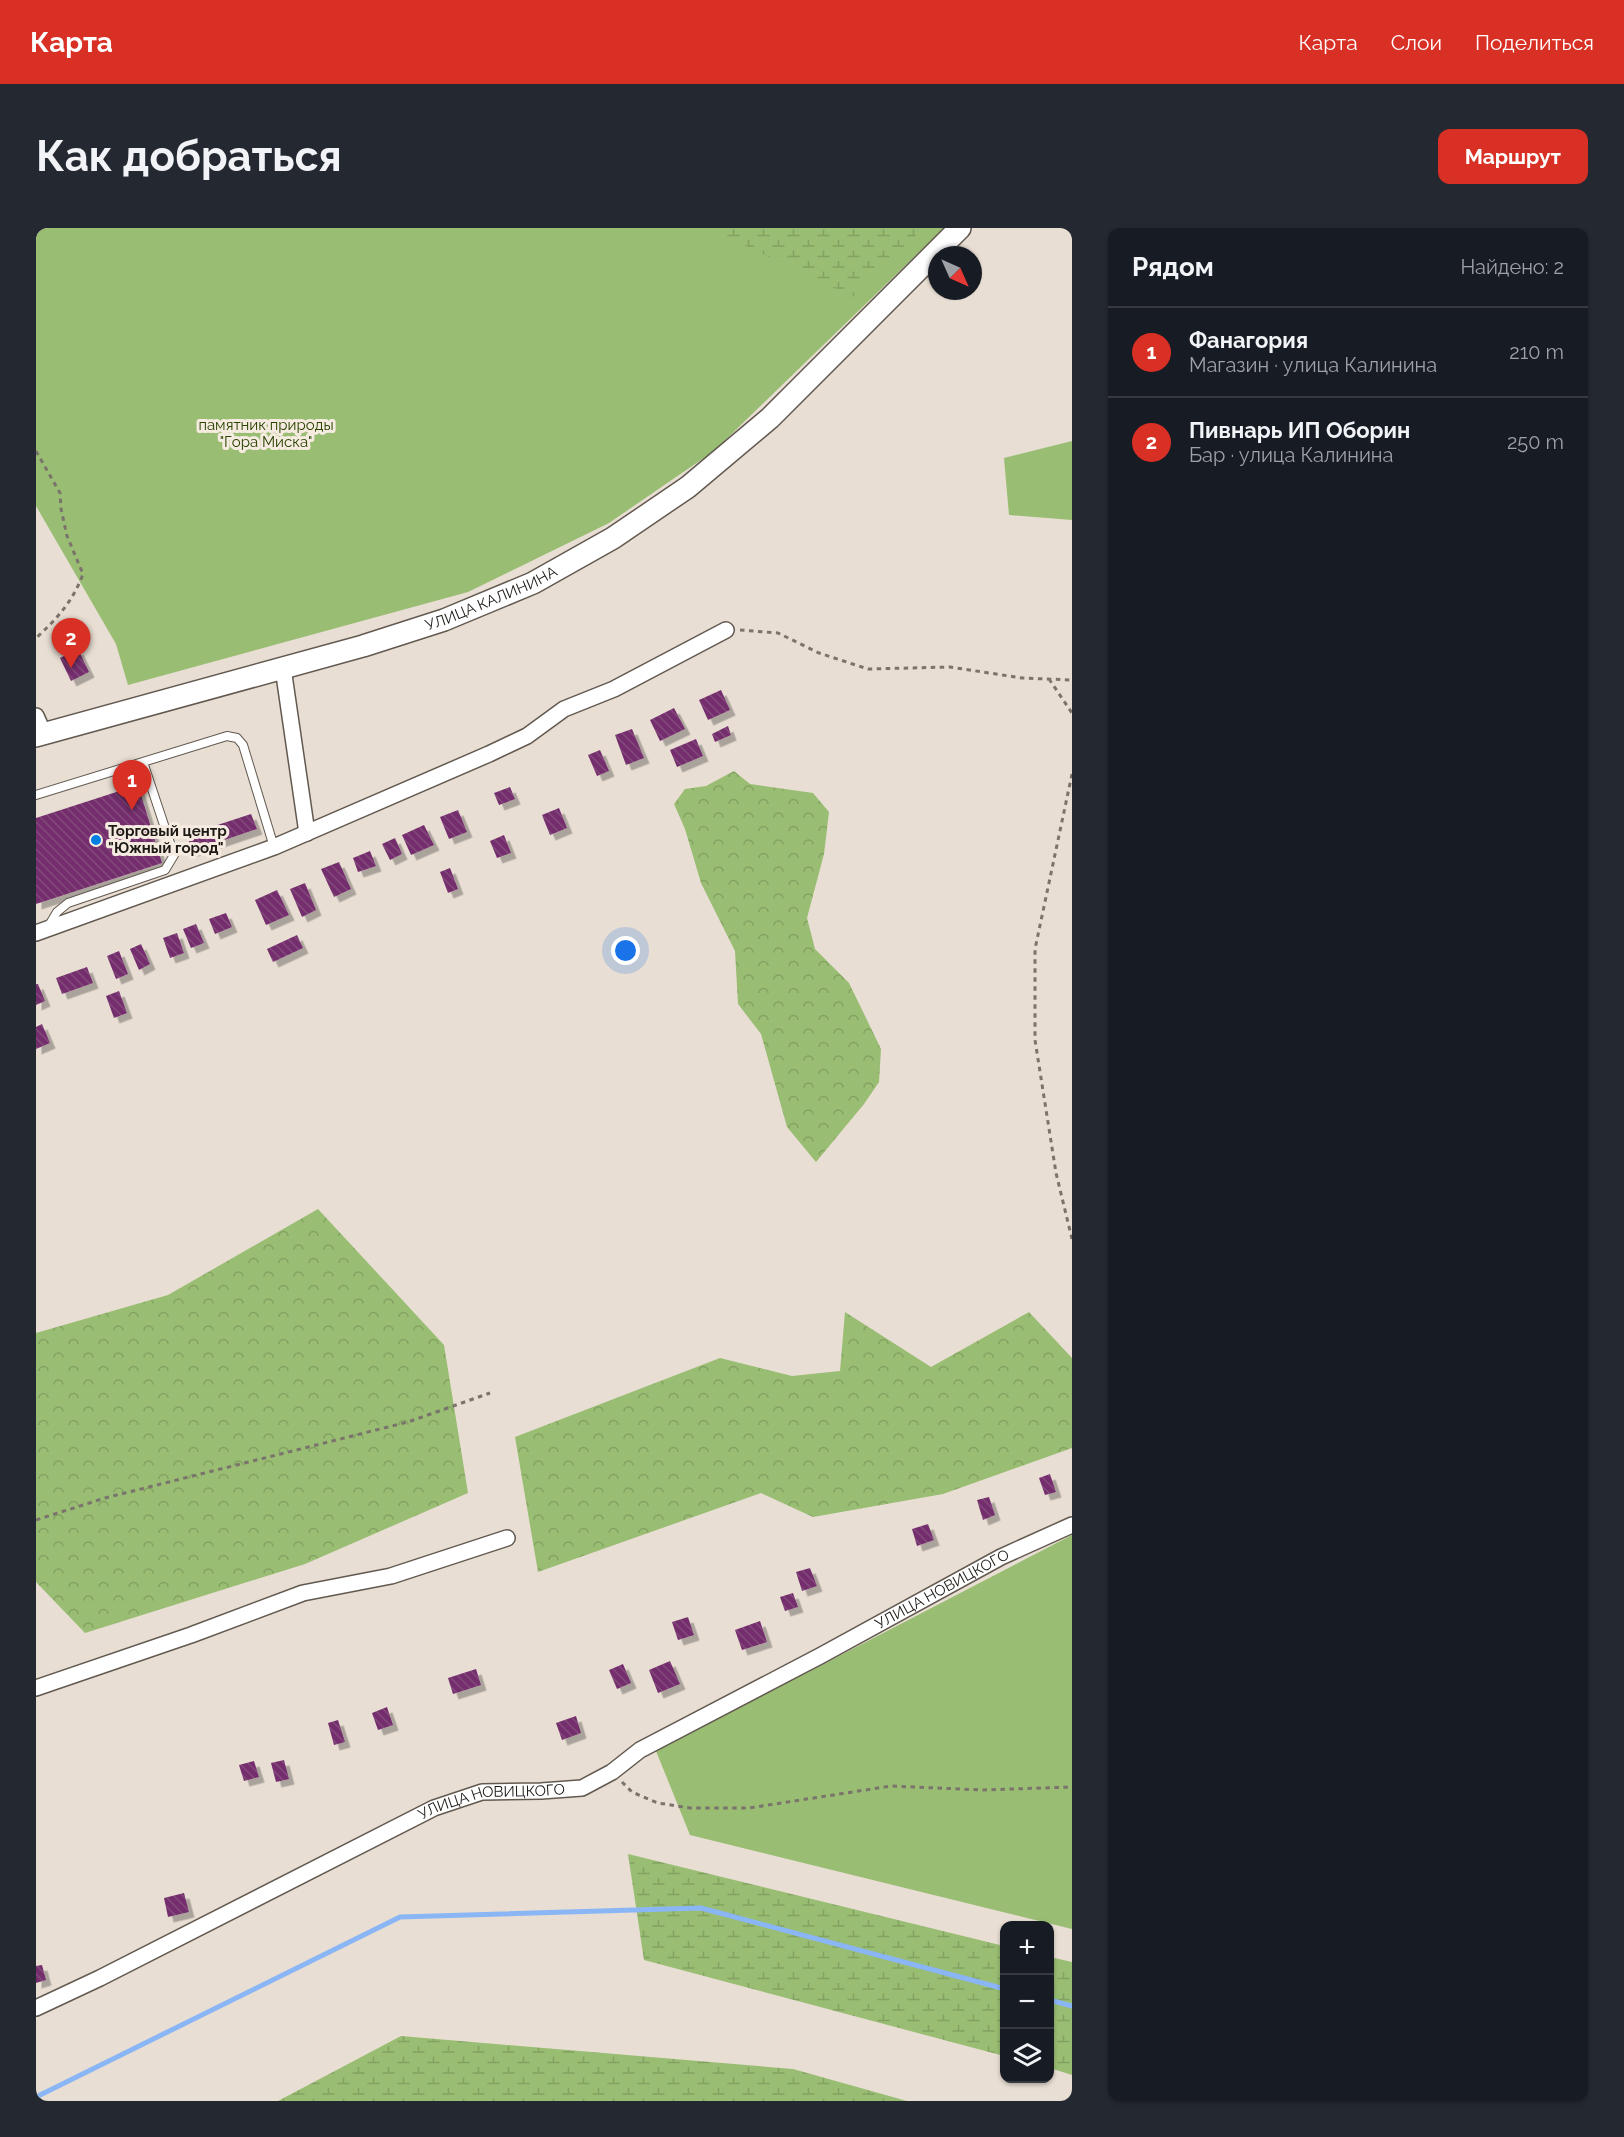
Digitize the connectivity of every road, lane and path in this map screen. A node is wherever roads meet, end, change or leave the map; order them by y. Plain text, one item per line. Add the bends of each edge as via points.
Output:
1 (960, 228) edge
2 (36, 451) edge
3 (726, 630) joint
4 (36, 638) edge
5 (283, 668) junction
6 (1049, 679) junction
7 (1072, 680) edge
8 (1072, 713) edge
9 (39, 728) edge
10 (143, 762) junction
11 (1072, 774) edge
12 (36, 795) edge
13 (307, 833) junction
14 (274, 847) junction
15 (42, 931) edge
16 (1072, 1239) edge
17 (490, 1393) dead end
18 (36, 1520) edge
19 (1072, 1525) edge
20 (507, 1538) dead end
21 (36, 1688) edge
22 (612, 1772) junction
23 (1072, 1787) edge
24 (36, 2008) edge

1 - 5 main road, УЛИЦА КАЛИНИНА via 752,433 688,487 613,538 533,584 444,620
2 - 4 path via 60,493 67,536 83,574 59,616
3 - 6 path via 778,633 819,653 868,669 950,667
3 - 13 street via 614,689 564,709 508,745
5 - 9 main road, УЛИЦА КАЛИНИНА
5 - 13 street
6 - 7 path
6 - 8 path
10 - 12 lane
10 - 14 lane via 227,736 237,738 243,745
10 - 15 lane via 174,855 165,870 68,903
11 - 16 path via 1035,948 1035,1040 1056,1173
13 - 14 street
14 - 15 street
17 - 18 path via 408,1422 105,1498
19 - 22 street, УЛИЦА НОВИЦКОГО via 1001,1557 640,1750
20 - 21 street via 391,1576 303,1593
22 - 23 path via 632,1792 657,1803 690,1808 749,1808 891,1786 983,1790
22 - 24 street, УЛИЦА НОВИЦКОГО via 582,1788 482,1791 434,1808

